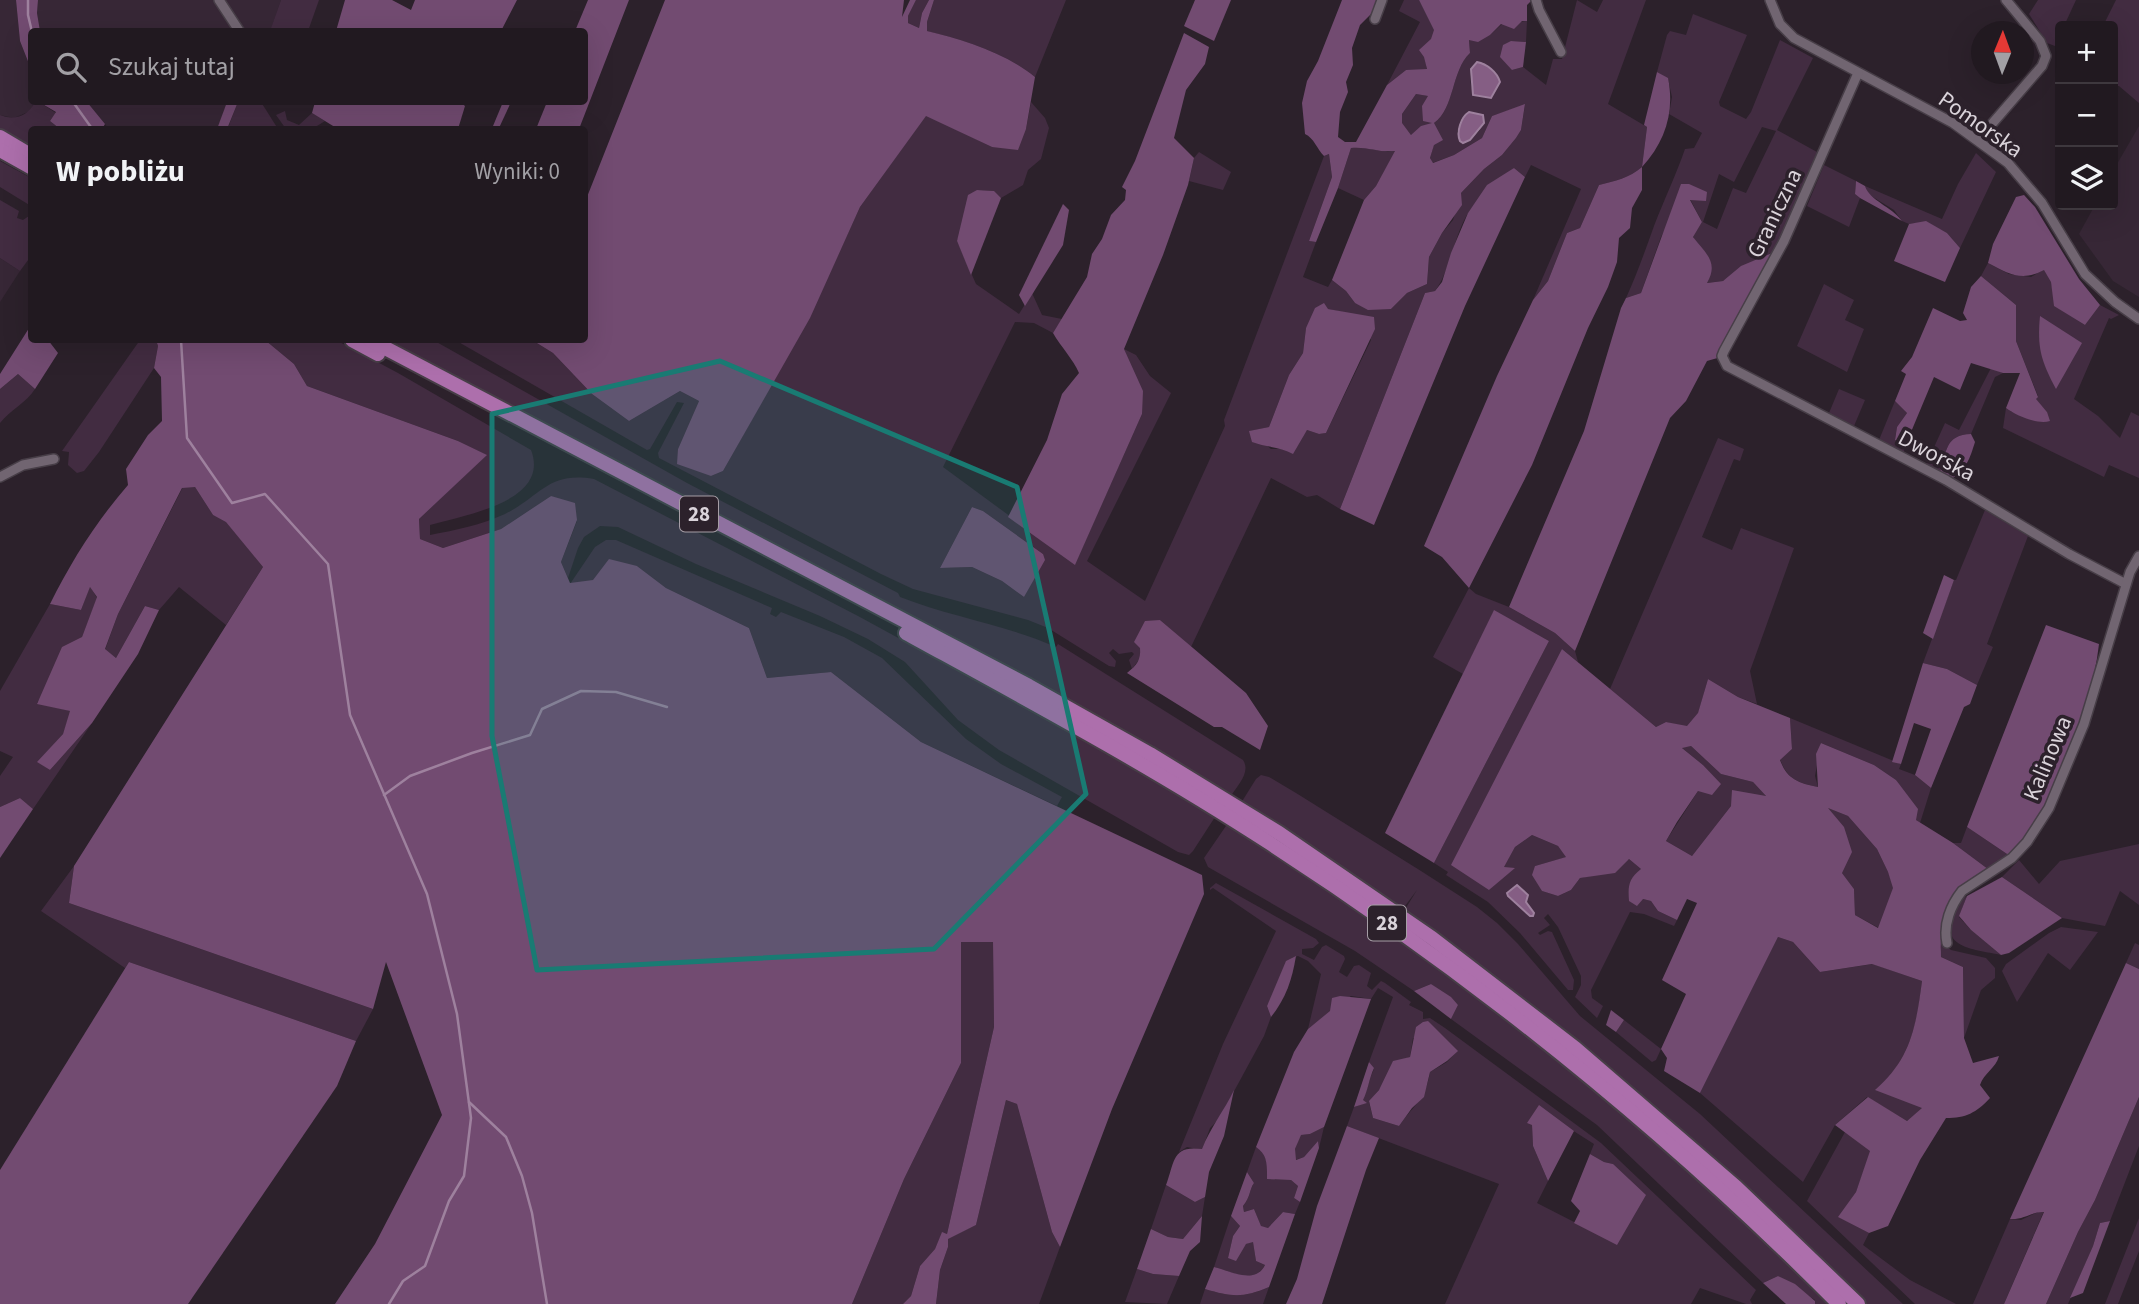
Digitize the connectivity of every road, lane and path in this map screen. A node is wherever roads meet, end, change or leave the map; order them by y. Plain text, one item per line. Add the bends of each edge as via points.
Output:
1 (219, 0) edge
2 (1382, 0) edge
3 (1536, 0) edge
4 (1770, 0) edge
5 (2006, 0) edge
6 (1376, 19) dead end
7 (237, 28) edge
8 (1561, 52) dead end
9 (1858, 73) junction
10 (0, 137) edge
11 (1978, 140) junction
12 (0, 150) edge
13 (28, 154) edge
14 (28, 166) edge
15 (2139, 319) edge
16 (358, 343) edge
17 (376, 343) edge
18 (1727, 366) joint
19 (54, 459) dead end
20 (0, 477) edge
21 (2139, 556) edge
22 (2126, 584) junction
23 (1947, 943) dead end
24 (1839, 1304) edge
25 (1858, 1304) edge

1 - 7 street
2 - 6 street
3 - 8 street
4 - 9 street, Pomorska via 1786,32
5 - 11 street via 2046,55 2042,66
9 - 11 street, Pomorska
9 - 18 street, Graniczna via 1790,230 1724,351
10 - 13 main road
11 - 15 street, Pomorska via 2027,183 2085,274
12 - 14 main road
16 - 24 main road, 28 via 909,635 1119,751 1267,841 1410,939 1553,1048 1695,1168
17 - 25 main road, 28 via 1050,697 1279,833 1443,946 1585,1056 1736,1186
18 - 22 street, Dworska via 1946,480
19 - 20 street via 23,465
21 - 22 street, Kalinowa
22 - 23 street, Kalinowa via 2084,724 2049,808 2011,859 1962,891 1946,926

